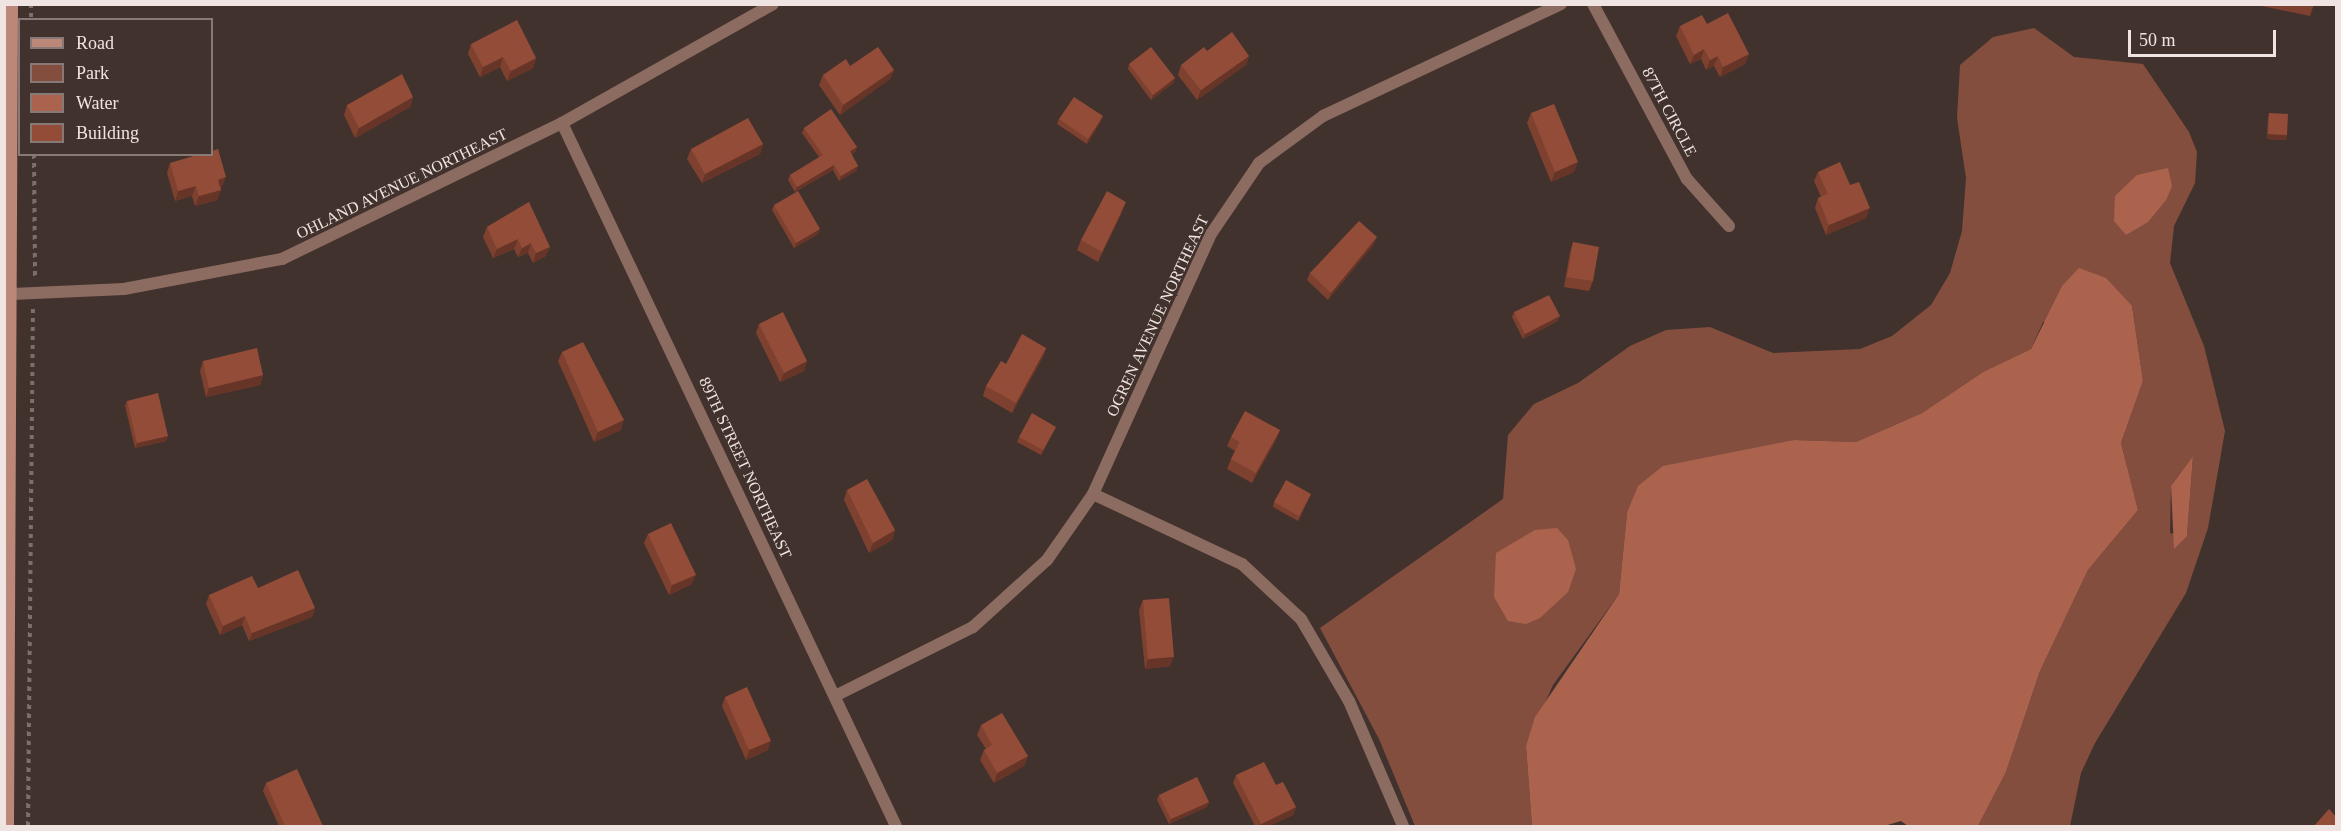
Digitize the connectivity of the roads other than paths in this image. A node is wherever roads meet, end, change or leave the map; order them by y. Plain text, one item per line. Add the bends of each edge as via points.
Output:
1 (12, 4) edge
2 (773, 4) edge
3 (1561, 4) edge
4 (1593, 4) edge
5 (562, 123) junction
6 (1729, 226) dead end
7 (8, 277) edge
8 (12, 294) junction
9 (8, 342) edge
10 (1093, 494) junction
11 (835, 696) junction
12 (8, 826) edge
13 (896, 826) edge
14 (1403, 826) edge

1 - 7 main road
2 - 5 street, OHLAND AVENUE NORTHEAST
3 - 10 street, OGREN AVENUE NORTHEAST via 1323,116 1259,163 1211,234
4 - 6 street, 87TH CIRCLE via 1687,179
5 - 8 street, OHLAND AVENUE NORTHEAST via 282,259 124,290
5 - 11 street, 89TH STREET NORTHEAST
7 - 8 main road
8 - 9 main road
9 - 12 main road
10 - 11 street, OGREN AVENUE NORTHEAST via 1047,560 973,627
10 - 14 street via 1242,564 1301,619 1349,701
11 - 13 street, 89TH STREET NORTHEAST

